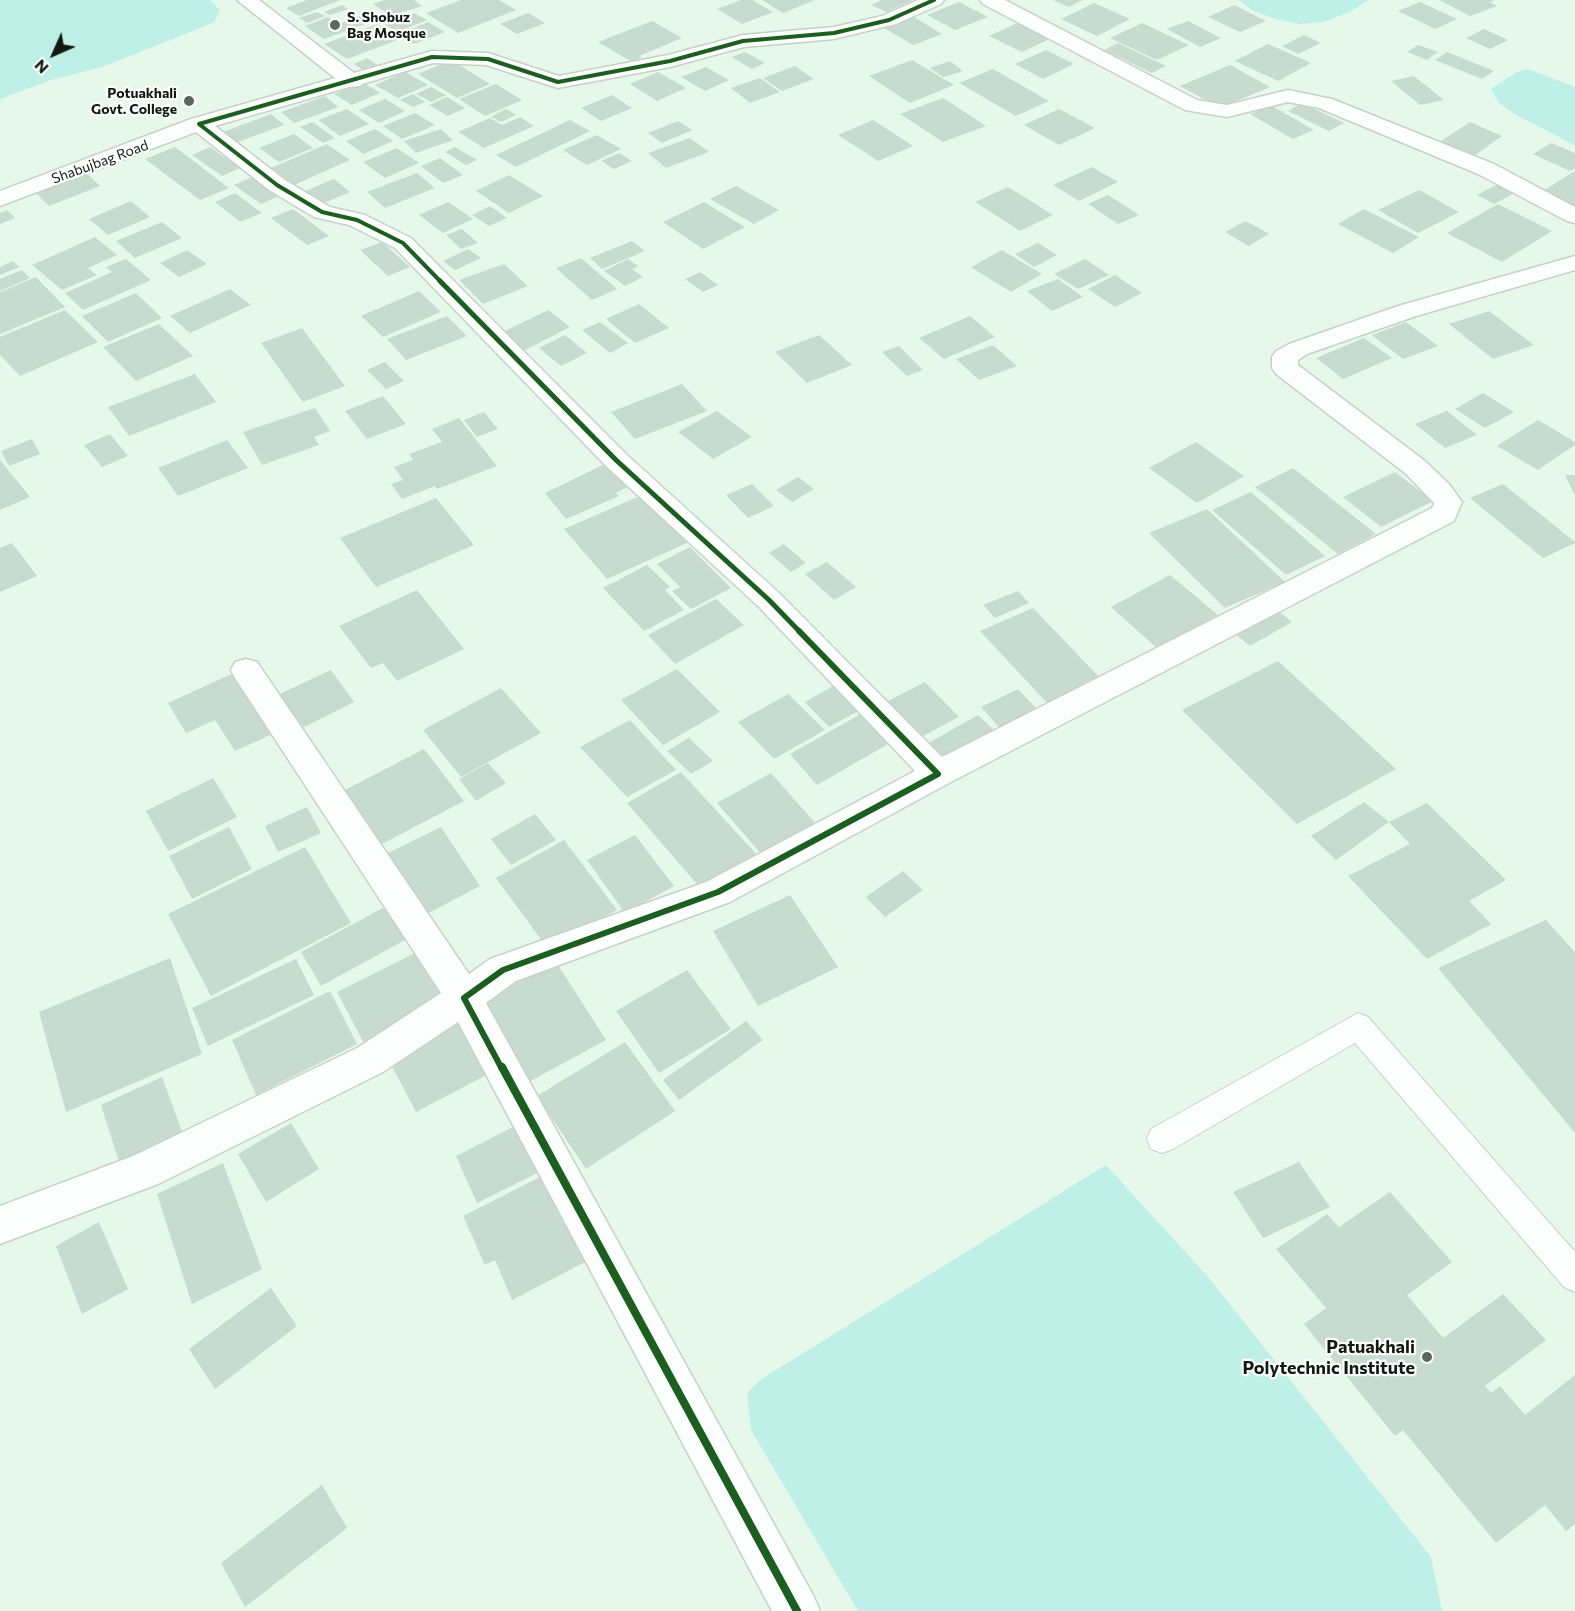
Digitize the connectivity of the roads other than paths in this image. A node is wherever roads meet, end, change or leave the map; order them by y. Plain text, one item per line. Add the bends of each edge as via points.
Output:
1 (247, 0) edge
2 (934, 0) edge
3 (990, 0) edge
4 (353, 82) junction
5 (200, 124) junction
6 (0, 199) edge
7 (1575, 216) edge
8 (1575, 263) edge
9 (246, 670) dead end
10 (938, 774) junction
11 (464, 998) junction
12 (1162, 1139) dead end
13 (0, 1225) edge
14 (1575, 1276) edge
15 (797, 1611) edge

1 - 4 street
2 - 4 street, Shabujbag Road via 889,20 834,33 743,41 670,62 558,82 488,59 432,57
3 - 7 street via 1191,106 1227,111 1288,96 1325,103 1486,169
4 - 5 street, Shabujbag Road
5 - 6 street, Shabujbag Road
5 - 10 street via 277,184 322,212 357,220 403,243 616,460 769,600
8 - 10 street via 1407,311 1285,357 1285,368 1415,467 1448,502 1444,514
9 - 11 street
10 - 11 street via 718,891 503,970
11 - 13 street via 370,1060 144,1171
11 - 15 street
12 - 14 lane via 1358,1026

